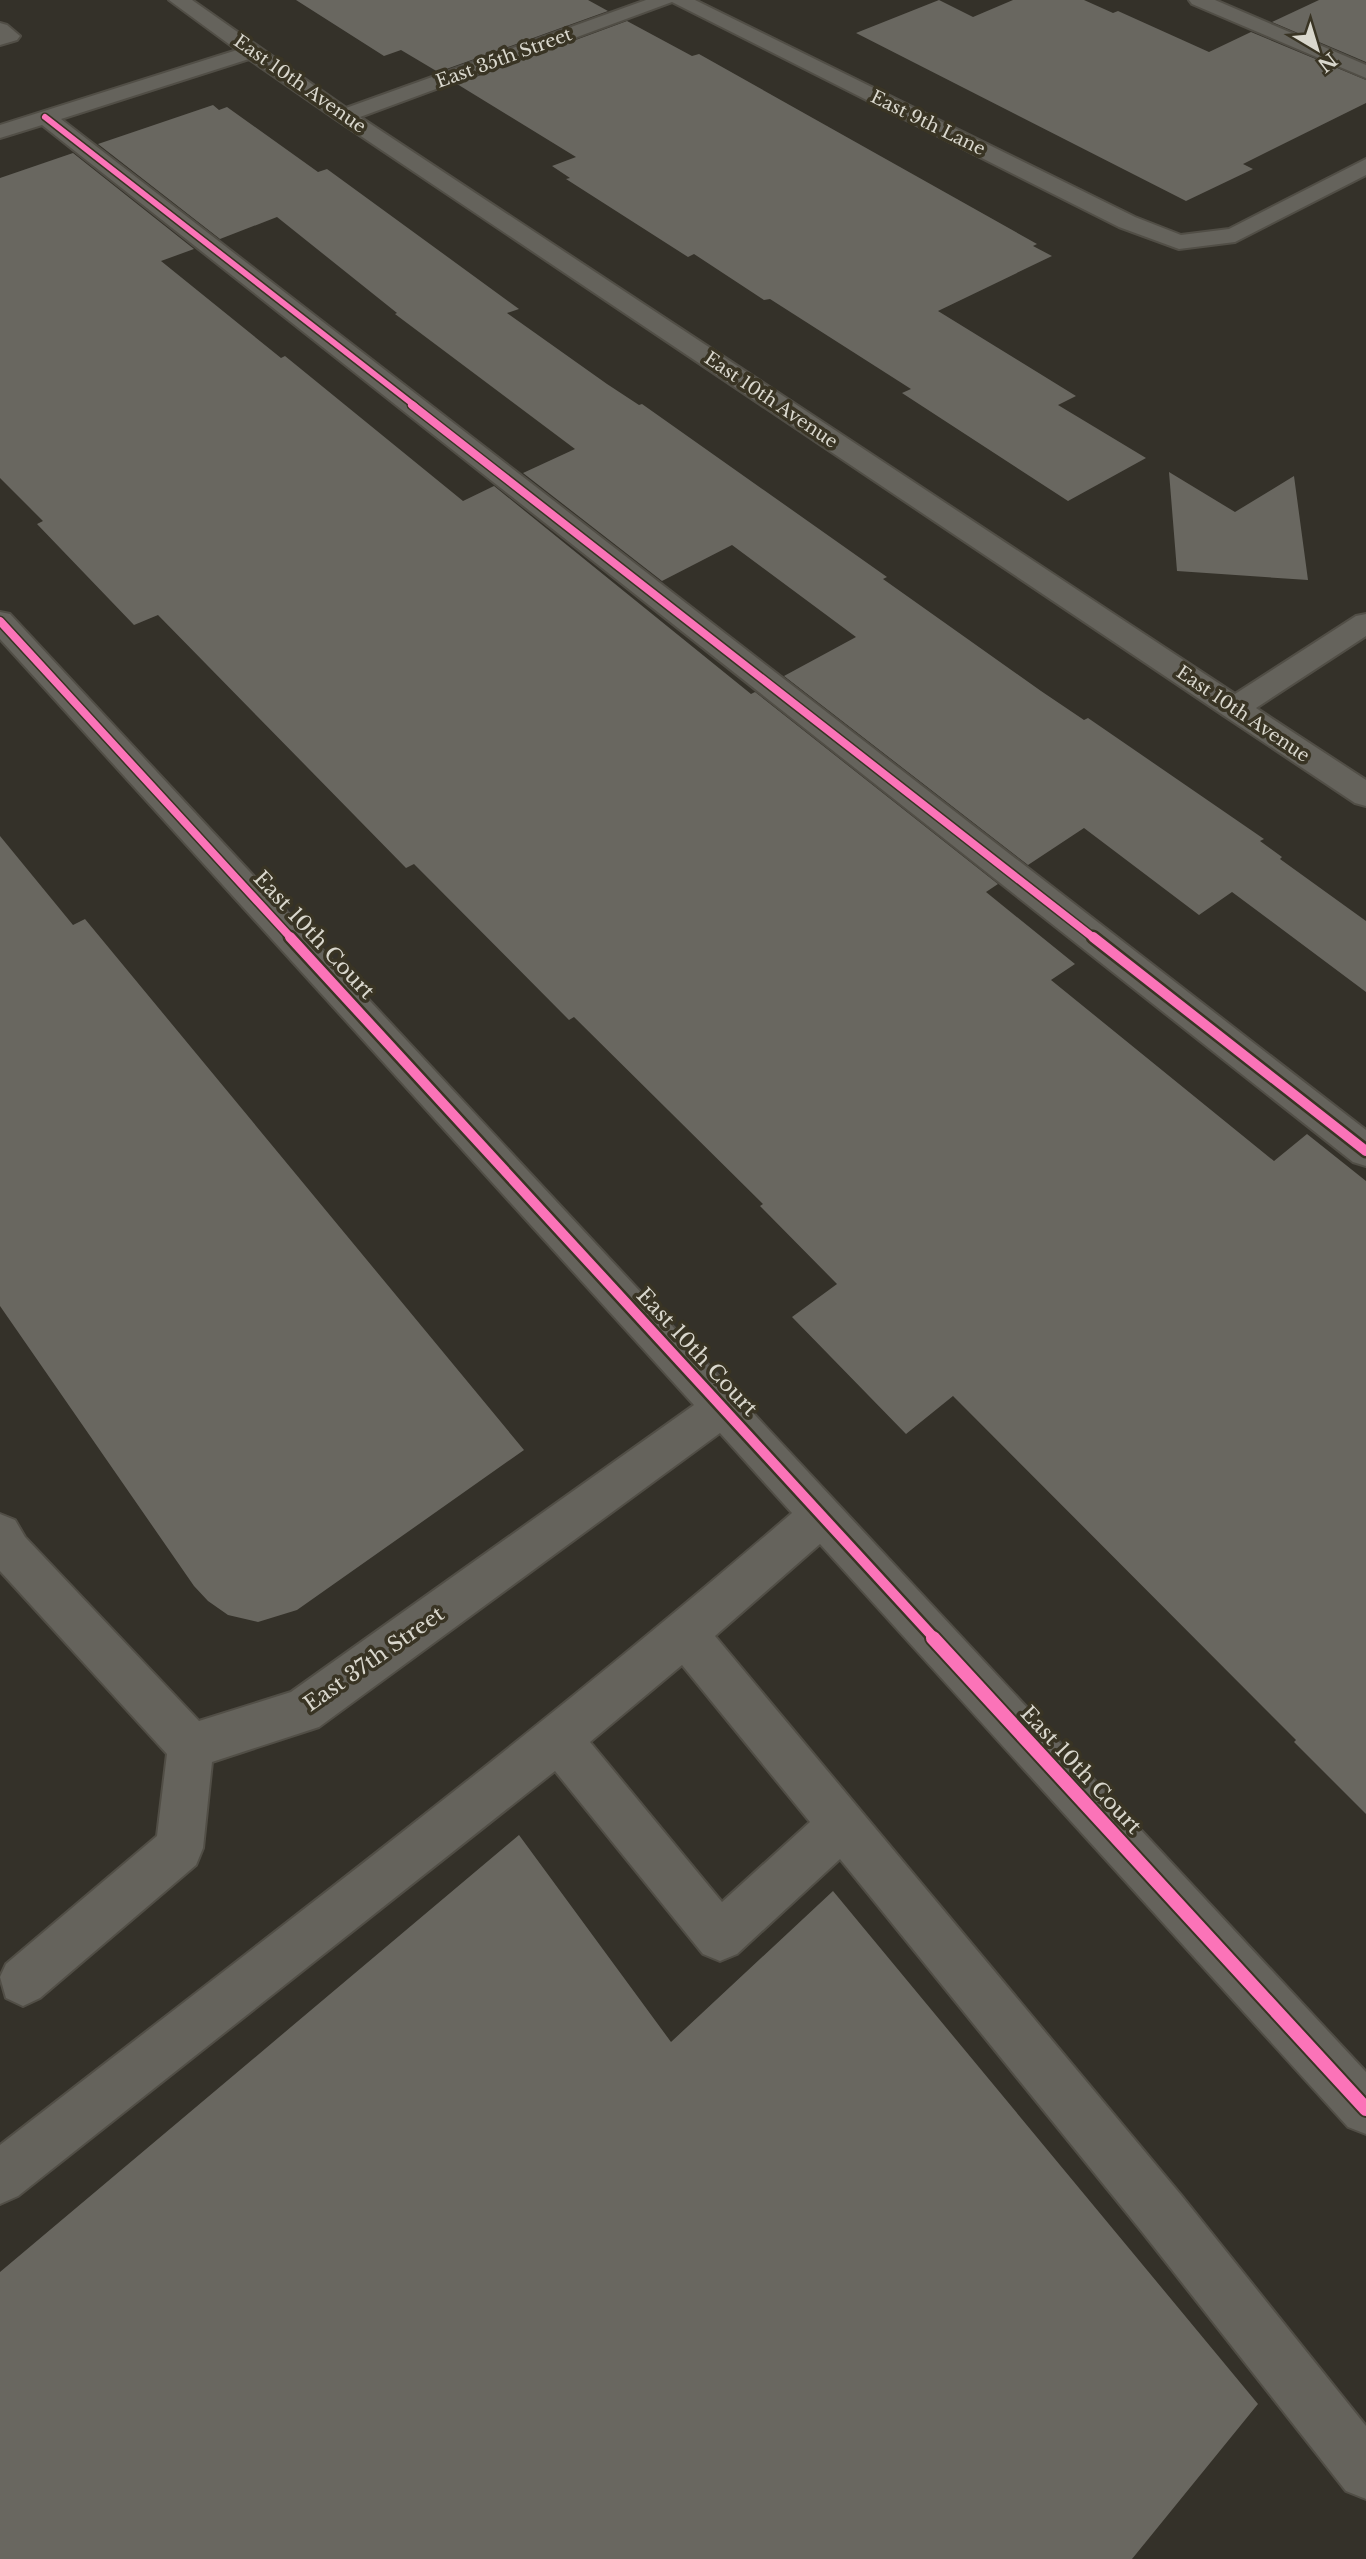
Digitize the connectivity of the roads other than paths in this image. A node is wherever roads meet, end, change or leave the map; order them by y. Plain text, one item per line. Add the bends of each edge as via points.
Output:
1 (179, 0) edge
2 (664, 0) edge
3 (680, 0) edge
4 (1199, 0) edge
5 (0, 29) edge
6 (0, 39) edge
7 (253, 51) junction
8 (1366, 72) edge
9 (344, 116) junction
10 (45, 117) junction
11 (0, 132) edge
12 (1366, 166) edge
13 (0, 621) edge
14 (1366, 623) edge
15 (1234, 708) junction
16 (1366, 795) edge
17 (1366, 1151) edge
18 (722, 1408) junction
19 (821, 1515) junction
20 (5, 1543) edge
21 (685, 1634) junction
22 (558, 1739) junction
23 (191, 1746) junction
24 (842, 1825) junction
25 (23, 1981) dead end
26 (1366, 2109) edge
27 (0, 2178) edge
28 (1366, 2471) edge

1 - 7 street, East 10th Avenue
2 - 9 street, East 35th Street
3 - 12 street, East 9th Lane via 1127,222 1179,242 1235,235
4 - 8 street
5 - 6 street via 10,36
7 - 9 street, East 10th Avenue
7 - 10 street
9 - 15 street, East 10th Avenue
10 - 11 street
10 - 17 street
13 - 18 street, East 10th Court
14 - 15 street
15 - 16 street, East 10th Avenue
18 - 19 street, East 10th Court
18 - 23 street, East 37th Street via 303,1711
19 - 21 street
19 - 26 street, East 10th Court
20 - 23 street
21 - 22 street
21 - 24 street
22 - 24 street via 720,1937
22 - 27 street
23 - 25 street via 179,1848
24 - 28 street

